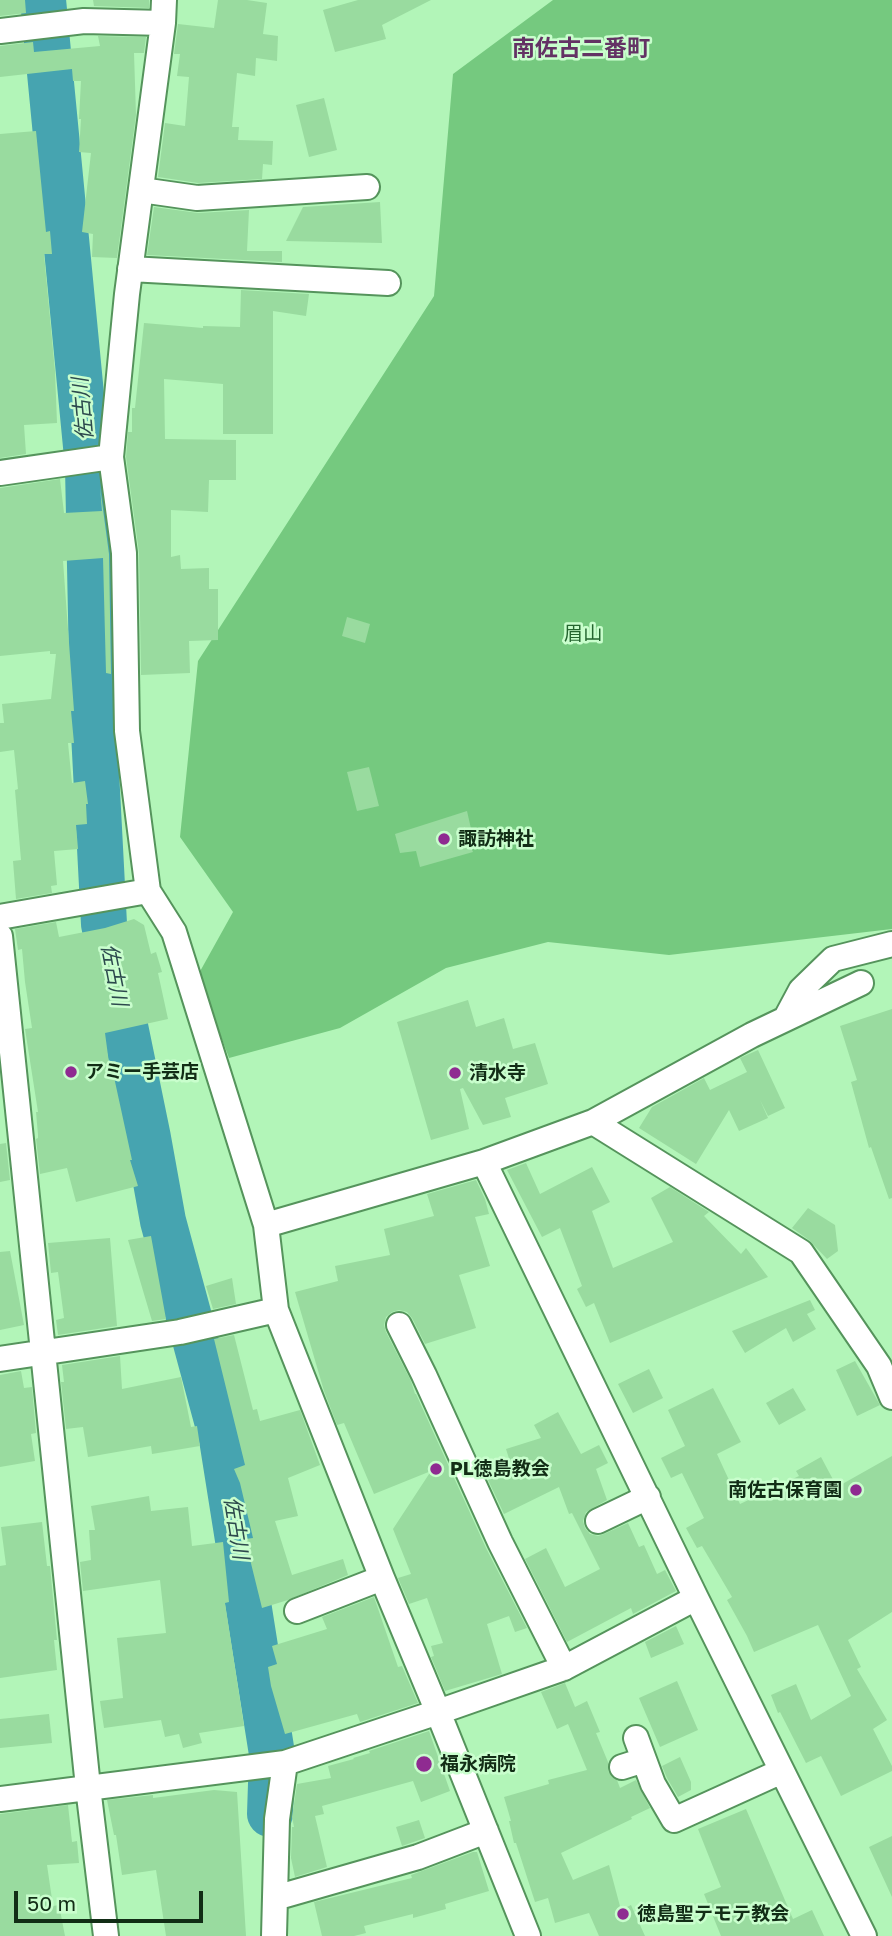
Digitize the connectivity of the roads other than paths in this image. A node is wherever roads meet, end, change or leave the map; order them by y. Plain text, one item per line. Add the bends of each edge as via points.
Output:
1 (164, 12) edge
2 (0, 31) edge
3 (367, 187) dead end
4 (141, 190) junction
5 (130, 269) junction
6 (388, 283) dead end
7 (102, 459) junction
8 (0, 472) edge
9 (148, 891) junction
10 (0, 917) edge
11 (0, 936) edge
12 (892, 944) edge
13 (860, 983) dead end
14 (786, 1018) junction
15 (593, 1122) junction
16 (484, 1162) junction
17 (266, 1225) junction
18 (276, 1310) junction
19 (399, 1325) dead end
20 (43, 1353) junction
21 (0, 1359) edge
22 (892, 1397) edge
23 (648, 1497) junction
24 (598, 1521) dead end
25 (382, 1578) junction
26 (696, 1598) junction
27 (297, 1611) dead end
28 (564, 1668) junction
29 (438, 1712) junction
30 (634, 1755) dead end
31 (275, 1763) junction
32 (782, 1771) junction
33 (88, 1787) junction
34 (0, 1799) edge
35 (486, 1831) junction
36 (275, 1898) junction
37 (106, 1936) edge
38 (274, 1936) edge
39 (528, 1936) edge
40 (864, 1936) edge

1 - 2 street
1 - 4 street
3 - 4 street via 197,198
4 - 5 street
5 - 6 street
5 - 7 street
7 - 8 street
7 - 9 street via 124,553 127,731
9 - 10 street
9 - 17 street via 174,932
11 - 20 street
12 - 14 street via 833,959 801,990
13 - 14 street
14 - 15 street
15 - 16 street
15 - 22 street via 801,1252 879,1366
16 - 17 street
16 - 23 street
17 - 18 street
18 - 20 street via 189,1330
18 - 25 street
19 - 28 street
20 - 21 street
20 - 33 street
23 - 24 street
23 - 26 street
25 - 27 street
25 - 29 street
26 - 28 street
26 - 32 street
28 - 29 street
29 - 31 street
29 - 35 street
30 - 32 street via 674,1820
31 - 33 street
31 - 36 street
32 - 40 street
33 - 34 street
33 - 37 street
35 - 36 street via 418,1857
35 - 39 street
36 - 38 street

